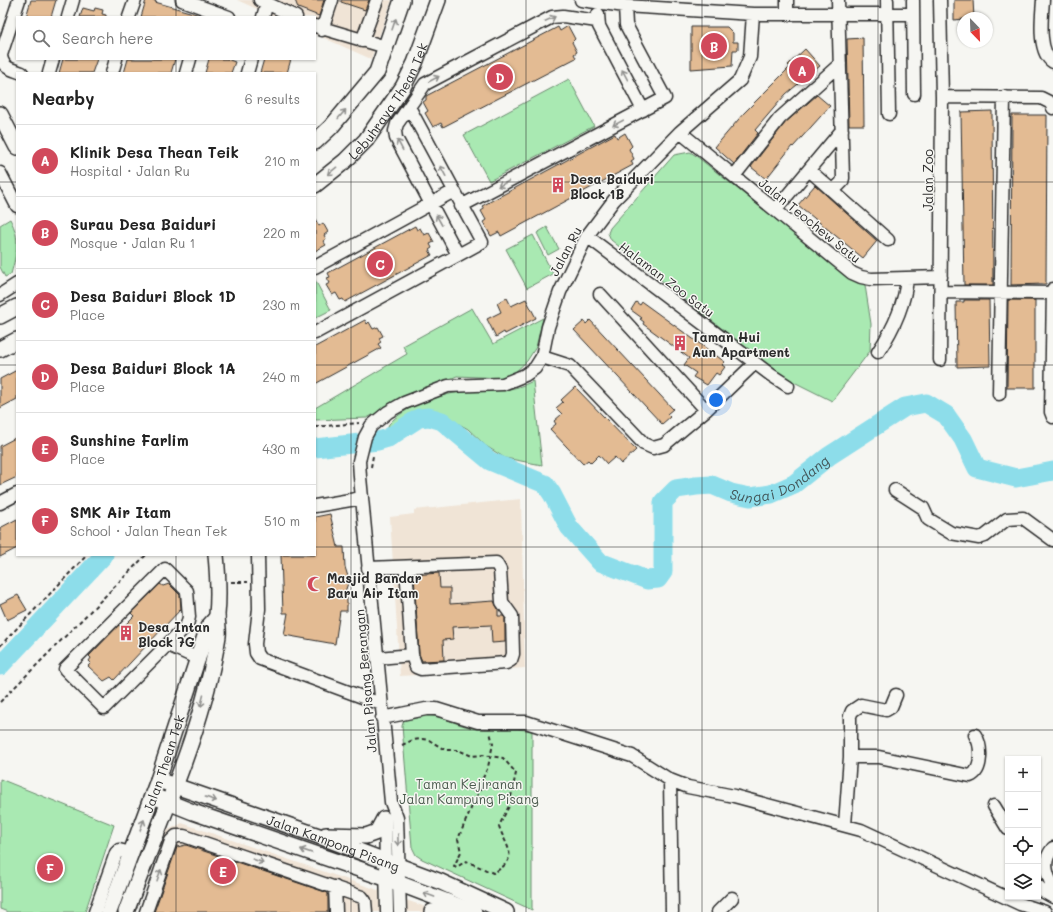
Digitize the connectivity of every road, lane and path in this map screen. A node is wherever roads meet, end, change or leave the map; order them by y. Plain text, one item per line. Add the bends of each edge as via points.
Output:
1 (19, 0) edge
2 (73, 0) edge
3 (135, 0) edge
4 (182, 0) edge
5 (332, 0) edge
6 (377, 0) edge
7 (402, 0) edge
8 (438, 0) edge
9 (580, 0) edge
10 (786, 0) edge
11 (838, 0) edge
12 (886, 0) edge
13 (913, 0) edge
14 (940, 0) edge
15 (1043, 0) edge
16 (270, 2) edge
17 (598, 3) junction
18 (664, 4) edge
19 (625, 6) junction
20 (204, 12) edge
21 (753, 14) junction
22 (787, 14) junction
23 (838, 14) junction
24 (887, 14) junction
25 (913, 14) junction
26 (68, 16) edge
27 (129, 16) edge
28 (223, 16) edge
29 (263, 16) edge
30 (294, 16) edge
31 (598, 21) junction
32 (319, 28) edge
33 (362, 41) junction
34 (386, 47) junction
35 (54, 60) edge
36 (116, 60) edge
37 (190, 60) edge
38 (251, 60) edge
39 (1053, 62) edge
40 (840, 64) junction
41 (19, 72) edge
42 (49, 72) edge
43 (112, 72) edge
44 (186, 72) edge
45 (247, 72) edge
46 (914, 94) dead end
47 (942, 97) junction
48 (1004, 97) junction
49 (1052, 104) edge
50 (409, 108) junction
51 (643, 110) junction
52 (0, 114) edge
53 (889, 114) dead end
54 (842, 130) junction
55 (680, 132) junction
56 (316, 141) edge
57 (16, 145) edge
58 (809, 170) junction
59 (0, 173) edge
60 (734, 176) junction
61 (316, 184) edge
62 (454, 191) junction
63 (833, 191) junction
64 (16, 204) edge
65 (430, 204) junction
66 (461, 206) junction
67 (776, 209) junction
68 (587, 236) junction
69 (888, 240) dead end
70 (458, 255) junction
71 (316, 266) edge
72 (941, 277) junction
73 (907, 278) junction
74 (16, 285) edge
75 (1053, 289) edge
76 (940, 292) junction
77 (1001, 292) junction
78 (1053, 293) edge
79 (600, 294) dead end
80 (0, 296) edge
81 (16, 308) edge
82 (0, 316) edge
83 (316, 332) edge
84 (16, 341) edge
85 (0, 349) edge
86 (878, 352) dead end
87 (542, 357) junction
88 (940, 360) dead end
89 (755, 363) junction
90 (788, 386) dead end
91 (999, 394) dead end
92 (706, 410) junction
93 (1053, 417) edge
94 (366, 422) dead end
95 (316, 427) edge
96 (365, 437) joint
97 (895, 490) dead end
98 (16, 495) edge
99 (362, 498) junction
100 (0, 503) edge
101 (316, 506) edge
102 (1053, 540) edge
103 (86, 556) edge
104 (145, 556) edge
105 (216, 556) edge
106 (258, 556) edge
107 (406, 567) junction
108 (368, 568) junction
109 (234, 582) dead end
110 (247, 582) dead end
111 (217, 617) junction
112 (168, 645) junction
113 (0, 646) edge
114 (412, 655) junction
115 (378, 658) junction
116 (199, 659) junction
117 (896, 695) dead end
118 (0, 702) edge
119 (381, 704) junction
120 (382, 718) junction
121 (487, 722) junction
122 (975, 735) dead end
123 (402, 746) dead end
124 (489, 757) junction
125 (850, 757) junction
126 (158, 780) junction
127 (670, 780) junction
128 (175, 786) junction
129 (152, 796) junction
130 (391, 802) junction
131 (168, 803) junction
132 (994, 806) dead end
133 (384, 819) junction
134 (845, 825) junction
135 (1007, 828) edge
136 (319, 836) junction
137 (1053, 848) edge
138 (131, 853) junction
139 (392, 864) junction
140 (385, 878) junction
141 (399, 884) junction
142 (335, 887) junction
143 (1053, 887) edge
144 (1041, 889) edge
145 (1053, 897) edge
146 (732, 898) dead end
147 (470, 910) edge
148 (95, 912) edge
149 (109, 912) edge
150 (126, 912) edge
151 (146, 912) edge
152 (336, 912) edge
153 (366, 912) edge
154 (387, 912) edge
155 (400, 912) edge
156 (432, 912) edge
157 (506, 912) edge
158 (672, 912) edge
159 (718, 912) edge
160 (1045, 912) edge

1 - 41 street via 1,55 6,67
2 - 26 street
3 - 27 street
4 - 20 street
5 - 32 street
6 - 33 street
34 -> 7 main road, Lebuhraya Thean Tek
8 -> 61 main road, Lebuhraya Thean Tek via 415,63 403,87 366,140
9 - 17 street
10 - 22 street
11 - 23 street
12 - 24 street
13 - 25 street
14 - 47 street, Jalan Zoo
15 - 39 street via 1042,39 1045,53
16 - 29 street
16 - 30 street
17 - 19 street
17 - 31 street
18 - 19 street
18 - 21 street
19 - 51 street via 626,25 665,98
20 - 28 street
21 - 22 street
21 - 55 street, Jalan Ru via 750,57 740,80
22 - 23 street
23 - 24 street
23 - 40 street
24 - 25 street
24 - 53 street
25 - 46 street
50 -> 31 street via 426,84 552,18 563,16
51 -> 31 street
32 - 33 street
33 - 34 street
56 -> 34 main road, Lebuhraya Thean Tek via 377,72
35 - 42 street
36 - 43 street
37 - 44 street
38 - 45 street
40 - 54 street
40 - 60 street via 780,118
47 - 48 street
47 - 72 street, Jalan Zoo
48 - 49 street via 1041,98
48 - 77 street
62 -> 50 street
65 -> 50 street via 395,134 397,124
51 -> 66 street
52 - 57 main road
54 - 58 street
54 - 63 street via 843,178
55 - 60 street, Jalan Teochew Satu
55 - 68 street, Jalan Ru via 614,200
58 - 63 street
58 - 67 street
59 - 64 street
60 - 67 street, Jalan Teochew Satu
62 - 65 street
62 - 66 street
63 - 69 street
70 -> 65 street
65 - 71 street
66 - 70 street via 482,242
67 - 73 street, Jalan Teochew Satu via 856,275 871,279
68 - 87 street, Jalan Ru via 560,292 548,327
68 - 89 street, Halaman Zoo Satu
70 - 83 street
72 - 73 street, Jalan Teochew Satu
72 - 76 street, Jalan Zoo
73 - 86 street via 906,292 901,305
74 - 80 street
75 - 78 street
76 - 77 street
76 - 88 street, Jalan Zoo
77 - 78 street
77 - 91 street
78 - 93 street via 1050,412
79 - 92 street
81 - 82 main road
84 - 85 main road
87 - 92 street via 570,366 648,447 664,445
87 - 96 street, Jalan Ru via 535,368 513,381 503,384 448,386 404,403 377,420
89 - 90 street, Halaman Zoo Satu
89 - 92 street
94 - 95 path
96 - 99 street, Jalan Pisang Berangan via 359,461
97 - 102 street via 923,508 928,519 951,533 979,538 1007,519 1023,518
98 - 100 street
99 - 101 street
99 - 108 street, Jalan Pisang Berangan
103 - 113 path
104 - 118 path
105 - 111 main road, Jalan Thean Tek via 219,592
106 - 119 street via 259,609 255,644 260,659
107 - 108 street
107 - 114 street
107 - 114 street via 496,563 500,570 502,602 512,619 513,654 509,662 418,669 414,665
108 - 115 street, Jalan Pisang Berangan
109 - 110 path
111 - 116 main road, Jalan Thean Tek via 208,627
111 -> 128 main road, Jalan Thean Tek via 218,635 212,663 200,710
112 - 112 street via 104,708 66,669 165,569 187,591 189,617 187,625
112 - 116 street
114 - 115 street
115 - 119 street, Jalan Pisang Berangan
116 - 126 main road, Jalan Thean Tek
117 - 125 street via 891,707 886,710 861,705 852,711
119 - 120 street, Jalan Pisang Berangan
120 - 121 street via 436,709 470,721
120 - 130 street, Jalan Pisang Berangan
121 - 124 path via 492,744
121 - 127 street via 526,722 622,752
122 - 125 street via 981,750 976,770 970,776 879,757
123 - 124 path via 413,740 422,739 445,750 458,750 472,756
124 - 124 path via 503,758 516,773 512,797 499,826 507,842 507,862 493,873 466,861 454,866 461,852 458,839 483,786 482,780
125 - 134 street
126 - 128 main road, Jalan Kampong Pisang
126 - 129 main road, Jalan Thean Tek
127 - 134 street via 688,787 734,796
127 - 158 street
128 - 131 main road, Jalan Thean Tek
128 -> 136 main road, Jalan Kampong Pisang
129 - 131 main road, Jalan Kampong Pisang
138 -> 129 main road, Jalan Thean Tek
130 - 133 street, Jalan Pisang Berangan
130 -> 139 street, Jalan Pisang Berangan via 397,818
140 -> 131 main road, Jalan Kampong Pisang
131 - 150 main road, Jalan Thean Tek
132 - 135 street
133 - 136 main road via 377,832 366,836
133 - 139 street, Jalan Pisang Berangan
134 - 160 street via 862,830 1020,904
136 - 139 main road, Jalan Kampong Pisang
137 - 143 street via 1046,858 1046,872
138 - 148 street via 119,850 114,858
138 - 149 main road, Jalan Thean Tek
139 - 140 street, Jalan Pisang Berangan
139 - 141 street, Jalan Pisang Berangan
139 - 157 main road, Jalan Kampong Pisang via 441,882
140 - 141 main road, Jalan Kampong Pisang
140 - 154 street, Jalan Pisang Berangan
147 -> 141 main road, Jalan Kampong Pisang
141 - 155 street, Jalan Pisang Berangan
151 -> 142 street via 171,841 176,836 184,836
142 - 152 street
142 - 153 street via 362,897
144 - 145 street
146 - 159 street
147 - 156 main road

